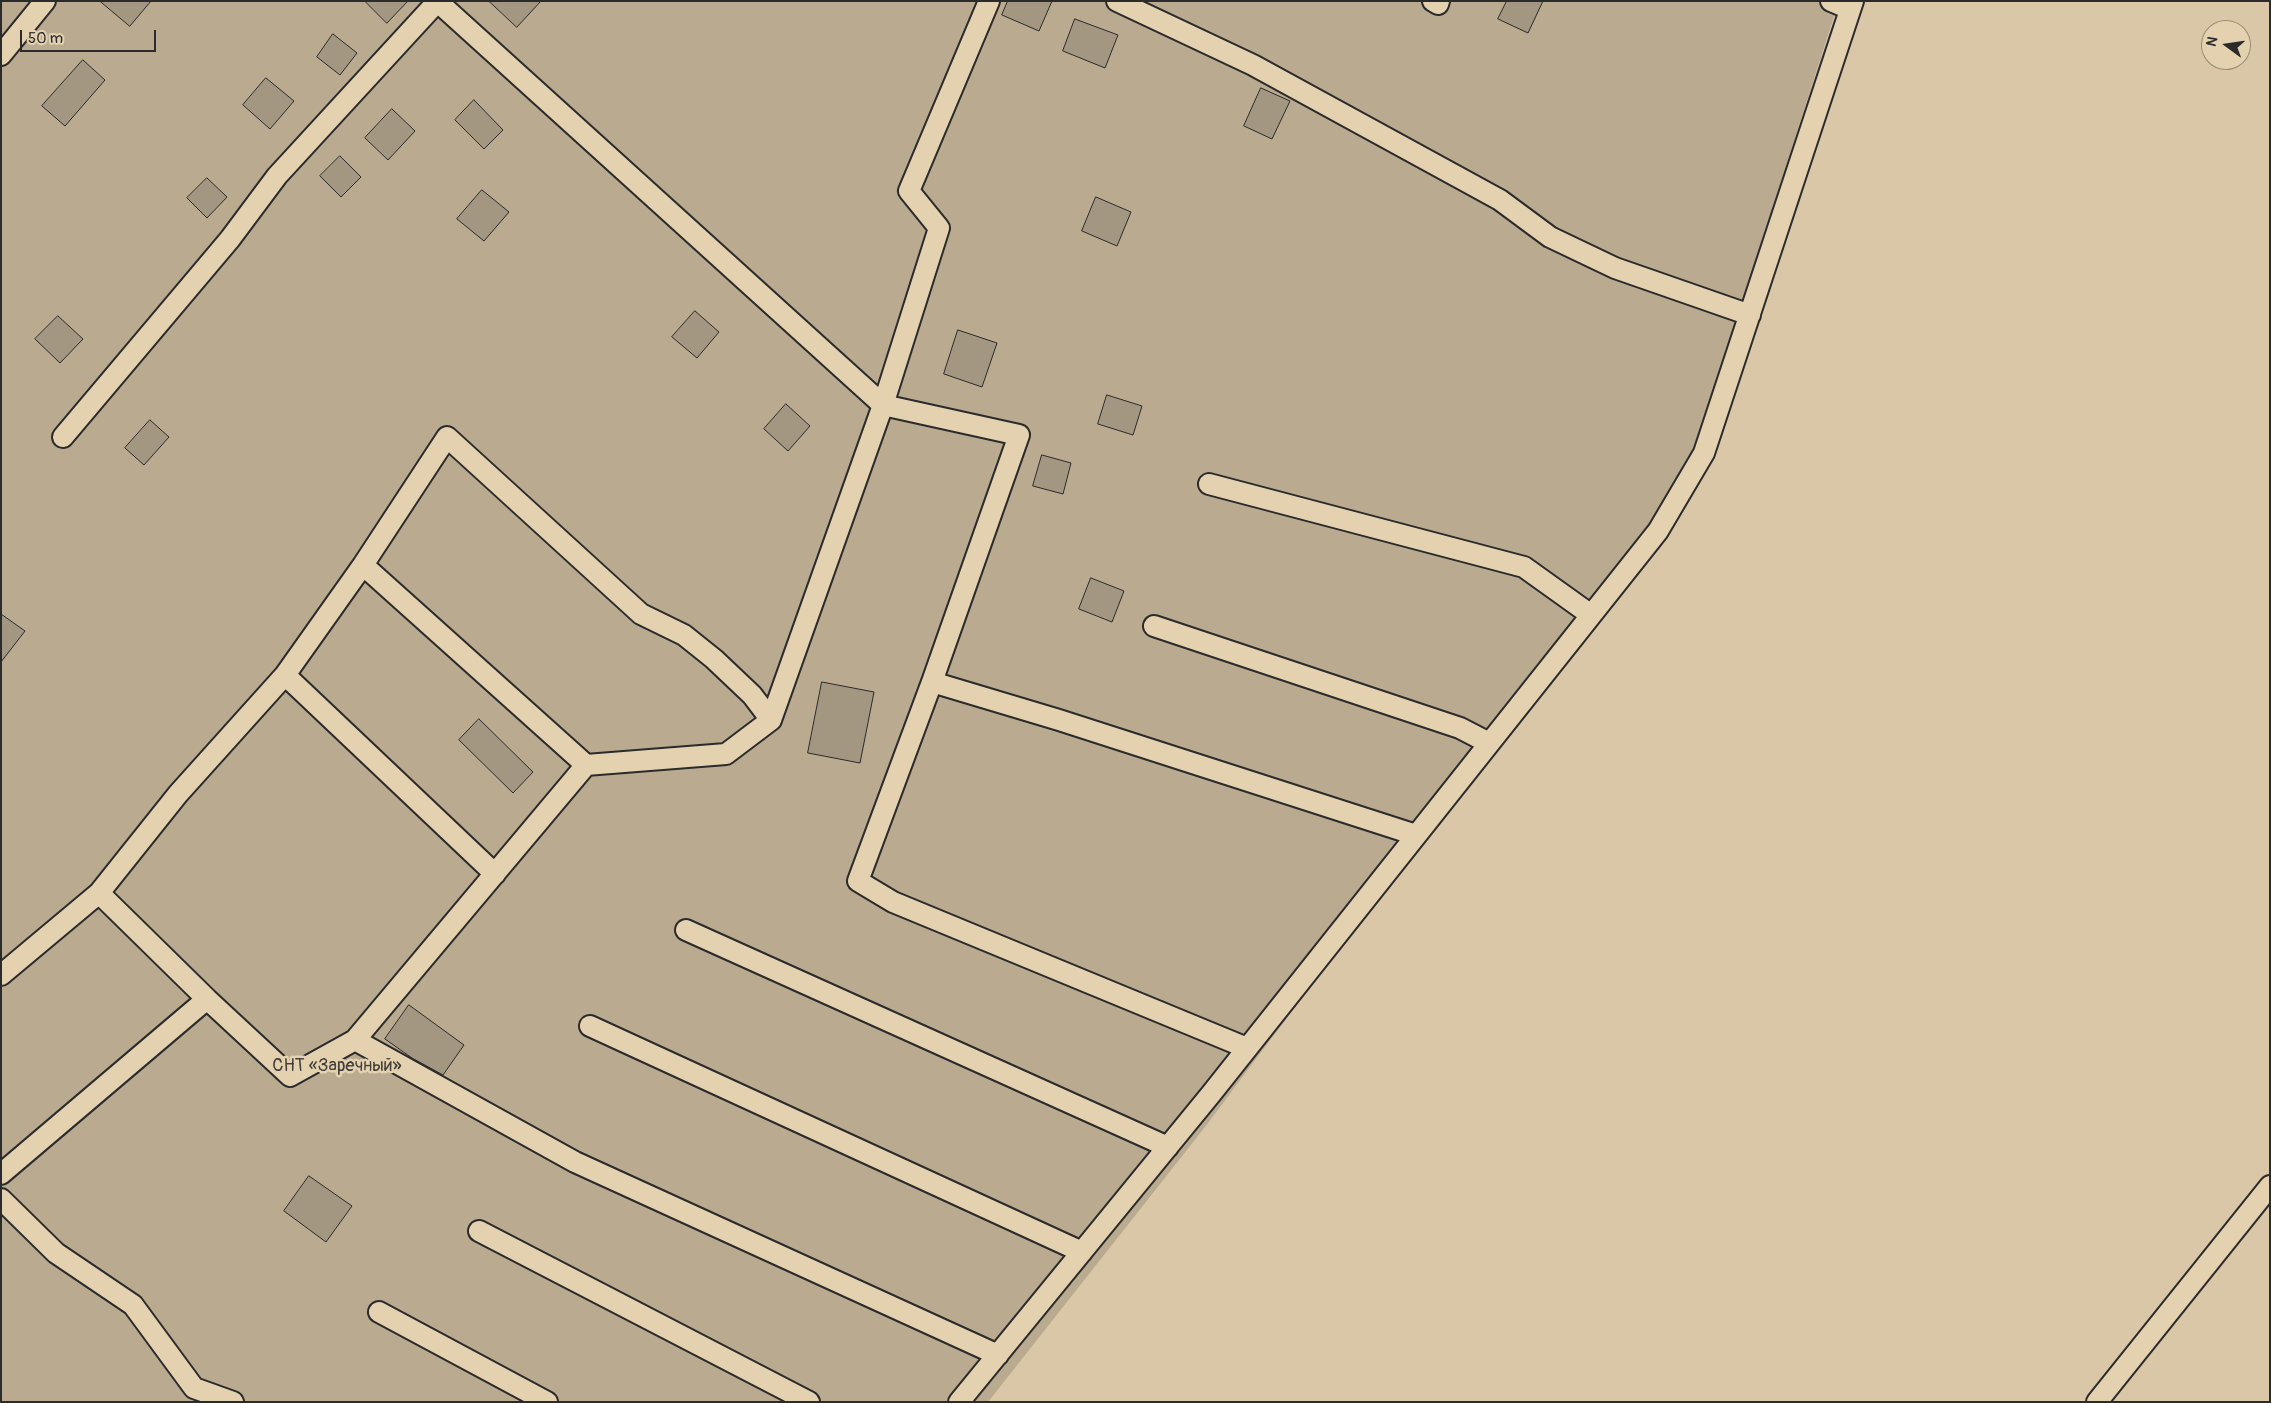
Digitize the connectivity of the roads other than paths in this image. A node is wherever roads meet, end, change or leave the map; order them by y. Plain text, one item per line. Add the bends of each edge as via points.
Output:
1 (45, 1) edge
2 (437, 1) edge
3 (989, 1) edge
4 (1117, 1) edge
5 (1433, 1) edge
6 (1439, 1) edge
7 (1831, 1) edge
8 (1851, 5) edge
9 (1, 54) edge
10 (1750, 315) junction
11 (883, 405) junction
12 (63, 437) dead end
13 (1209, 484) dead end
14 (363, 565) junction
15 (1591, 615) junction
16 (1154, 626) dead end
17 (284, 675) junction
18 (932, 682) junction
19 (771, 720) junction
20 (1489, 743) junction
21 (586, 765) junction
22 (1416, 835) junction
23 (495, 874) junction
24 (99, 893) junction
25 (686, 930) dead end
26 (1, 975) edge
27 (207, 999) junction
28 (590, 1026) dead end
29 (355, 1040) junction
30 (1247, 1048) junction
31 (1168, 1147) junction
32 (1, 1174) edge
33 (2270, 1186) edge
34 (1, 1198) edge
35 (478, 1231) dead end
36 (1082, 1252) junction
37 (379, 1312) dead end
38 (998, 1355) junction
39 (205, 1397) edge
40 (232, 1402) edge
41 (547, 1402) edge
42 (809, 1402) edge
43 (960, 1402) edge
44 (2097, 1402) edge

1 - 9 street
2 - 11 street
2 - 12 street via 277,176 230,239
3 - 11 street via 909,191 938,228
4 - 10 street via 1278,78 1500,200 1550,237 1615,268
5 - 6 street via 1438,4
7 - 8 street
8 - 10 street
10 - 15 street via 1704,453 1658,531
11 - 18 street via 1019,435
11 - 19 street
13 - 15 street via 1524,567
14 - 17 street
14 - 19 street via 447,437 641,614 684,636 714,659 752,695
14 - 21 street
15 - 20 street
16 - 20 street via 1460,728
17 - 23 street
17 - 24 street via 178,794
18 - 22 street
18 - 30 street via 858,881 902,906
19 - 21 street via 726,754
20 - 22 street
21 - 23 street
22 - 30 street
23 - 29 street
24 - 26 street
24 - 27 street
25 - 31 street
27 - 29 street via 290,1076
27 - 32 street
28 - 36 street
29 - 38 street via 575,1162
30 - 31 street
31 - 36 street
33 - 44 street
34 - 39 street via 56,1253 132,1305 194,1388
35 - 42 street
36 - 38 street
37 - 41 street
38 - 43 street
39 - 40 street

